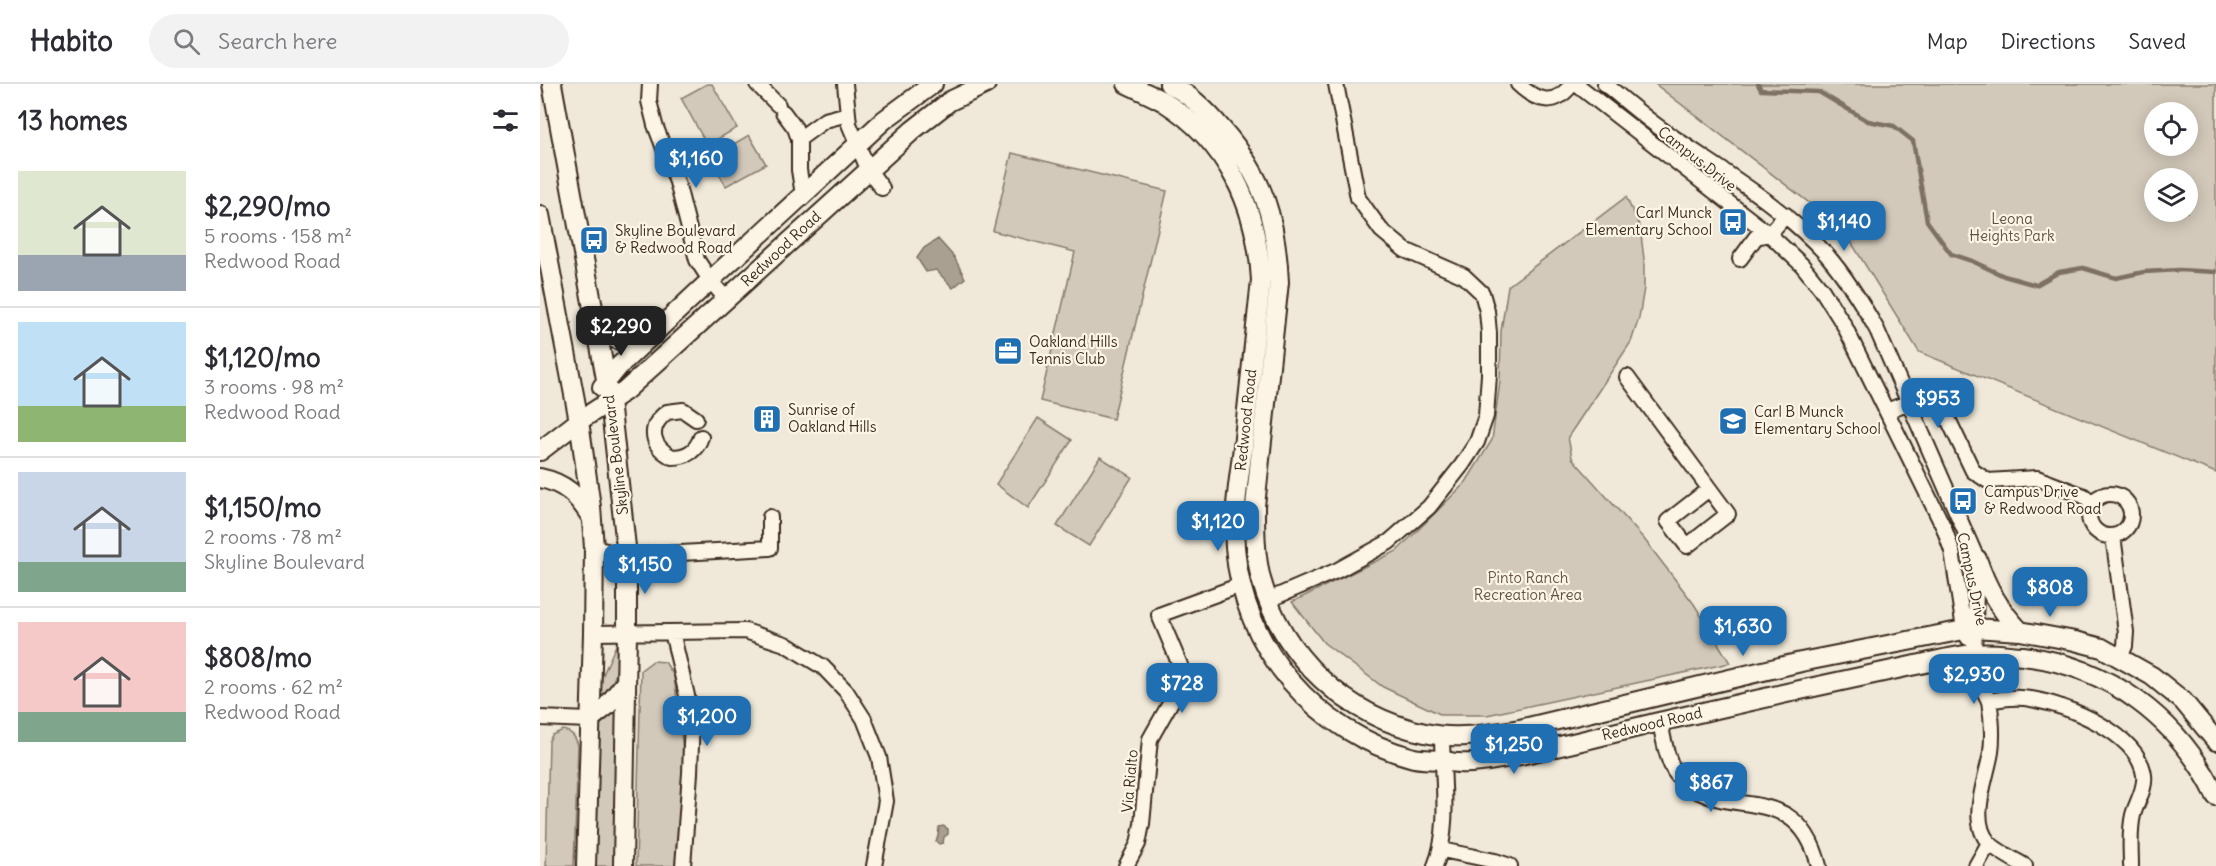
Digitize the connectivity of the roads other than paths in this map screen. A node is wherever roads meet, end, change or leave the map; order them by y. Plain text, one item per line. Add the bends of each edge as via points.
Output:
1 (552, 84) edge
2 (650, 84) edge
3 (757, 84) edge
4 (845, 84) edge
5 (933, 84) edge
6 (986, 84) edge
7 (1126, 84) edge
8 (1169, 84) edge
9 (1336, 84) edge
10 (1518, 84) edge
11 (1574, 84) edge
12 (1605, 84) edge
13 (848, 114) junction
14 (799, 139) junction
15 (858, 144) junction
16 (868, 169) junction
17 (882, 188) dead end
18 (803, 195) junction
19 (540, 215) edge
20 (1786, 215) junction
21 (1769, 234) junction
22 (1740, 259) dead end
23 (710, 280) junction
24 (726, 299) junction
25 (595, 321) junction
26 (656, 332) junction
27 (1627, 377) dead end
28 (607, 380) junction
29 (610, 401) junction
30 (1909, 402) junction
31 (1887, 411) junction
32 (696, 419) dead end
33 (579, 421) junction
34 (700, 437) dead end
35 (540, 451) edge
36 (540, 478) edge
37 (1710, 489) dead end
38 (2093, 503) junction
39 (770, 517) dead end
40 (591, 519) junction
41 (2113, 536) junction
42 (594, 548) junction
43 (627, 556) junction
44 (1977, 559) junction
45 (1241, 585) junction
46 (1268, 600) junction
47 (1969, 628) junction
48 (2020, 631) junction
49 (672, 632) junction
50 (593, 633) junction
51 (627, 633) junction
52 (1974, 654) junction
53 (2120, 657) junction
54 (625, 683) junction
55 (1989, 701) junction
56 (540, 718) edge
57 (589, 720) junction
58 (1660, 722) junction
59 (1442, 735) junction
60 (2216, 741) edge
61 (1442, 760) junction
62 (2216, 796) edge
63 (1989, 843) junction
64 (1442, 850) junction
65 (586, 866) edge
66 (622, 866) edge
67 (683, 866) edge
68 (874, 866) edge
69 (1126, 866) edge
70 (1435, 866) edge
71 (1510, 866) edge
72 (1818, 866) edge
73 (1976, 866) edge
74 (2025, 866) edge
75 (2131, 866) edge

1 - 25 main road, Skyline Boulevard
2 - 23 street via 656,124 677,182 697,260
3 - 14 street via 781,108
4 - 13 street
5 - 15 main road, Redwood Road
6 - 16 main road, Redwood Road via 950,101
7 - 45 main road, Redwood Road via 1163,102 1192,123 1218,151 1238,182 1251,215 1261,280 1237,502 1235,546
8 - 46 main road, Redwood Road via 1205,109 1234,142 1255,174 1277,246 1279,282 1255,506 1255,542
9 - 46 street via 1358,198 1381,230 1405,250 1464,276 1482,293 1489,333 1486,416 1477,442 1462,465 1429,507 1389,542 1338,570
10 - 11 street via 1536,98 1546,100 1563,95
11 - 21 street, Campus Drive
12 - 20 street, Campus Drive via 1667,133
13 - 14 street via 825,120
13 - 15 street
14 - 18 street
15 - 16 street
15 - 18 main road, Redwood Road
16 - 17 street
16 - 24 main road, Redwood Road
18 - 23 main road, Redwood Road
19 - 33 main road, Skyline Boulevard
20 - 21 street
20 - 30 street, Campus Drive via 1847,280 1877,330
21 - 22 street via 1756,237
21 - 31 street, Campus Drive via 1822,290
23 - 24 street
23 - 26 main road, Redwood Road
24 - 29 main road, Redwood Road
25 - 26 main road via 618,342
25 - 28 main road, Skyline Boulevard
26 - 28 main road, Redwood Road
27 - 37 street
28 - 29 main road, Skyline Boulevard
28 - 33 main road, Redwood Road
29 - 33 main road, Redwood Road
29 - 43 main road, Skyline Boulevard
30 - 31 street
30 - 38 street via 1937,396 1973,471 1988,481 2037,478
30 - 44 street, Campus Drive
31 - 47 street, Campus Drive via 1944,528
32 - 34 street via 683,410 667,412 656,423 654,438 658,447 672,457 688,455
33 - 35 main road, Redwood Road
33 - 40 main road, Skyline Boulevard
36 - 40 main road via 570,490
38 - 41 street via 2091,525 2100,534
38 - 41 street via 2102,495 2114,494 2129,505 2130,523 2122,533
39 - 43 street via 771,548
40 - 42 main road, Skyline Boulevard
41 - 53 street via 2126,632
42 - 43 street
42 - 50 main road, Skyline Boulevard
43 - 51 main road, Skyline Boulevard
44 - 47 street, Campus Drive
44 - 48 main road via 1998,606
45 - 61 main road, Redwood Road via 1266,649 1310,703 1369,742 1416,758
45 - 69 street, Via Rialto via 1159,615 1180,665 1181,684 1150,739 1138,844
46 - 59 main road, Redwood Road via 1298,655 1342,697 1395,724
47 - 48 main road, Redwood Road
47 - 52 street, Campus Drive
47 - 59 main road, Redwood Road via 1801,662 1520,729
48 - 53 main road, Redwood Road via 2075,640
49 - 51 street
49 - 67 street via 692,717
49 - 68 street via 745,631 785,644 823,667 846,691 864,719 879,757 886,801
50 - 51 street
50 - 57 main road, Skyline Boulevard
51 - 54 main road, Skyline Boulevard
52 - 55 street, Campus Drive via 1980,683
52 - 58 main road, Redwood Road
52 - 62 main road, Redwood Road via 2033,657 2103,678 2137,698 2164,722 2188,748
53 - 60 main road, Redwood Road via 2183,701
54 - 57 main road via 607,706
54 - 66 main road, Skyline Boulevard
55 - 63 street, Campus Drive via 1991,752 1978,810
55 - 75 street via 2030,699 2068,710 2097,722 2133,750 2144,777 2133,815
56 - 57 street
57 - 65 main road, Skyline Boulevard
58 - 61 main road, Redwood Road via 1495,760 1461,764
58 - 72 street via 1675,773 1695,791 1771,807 1791,818 1805,832
59 - 61 street
61 - 64 street
63 - 73 street
63 - 74 street
64 - 70 street
64 - 71 street

